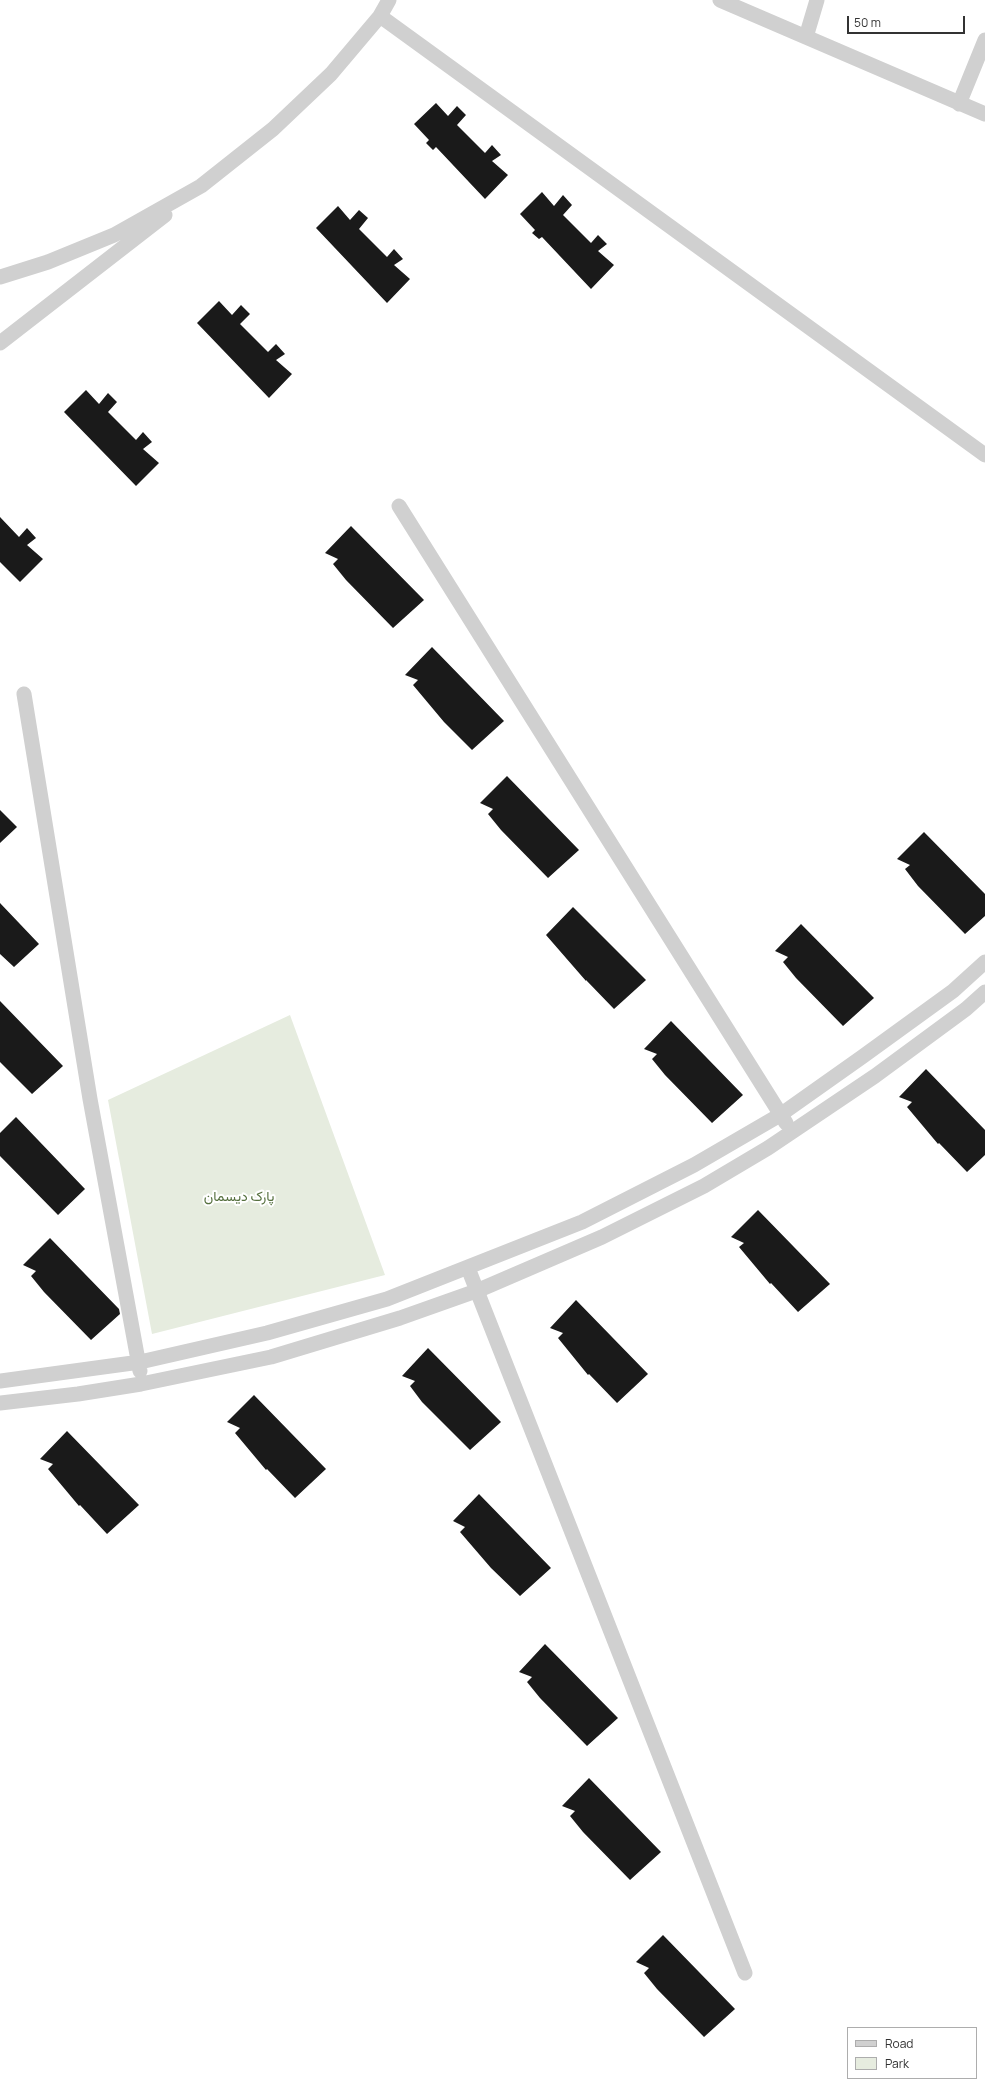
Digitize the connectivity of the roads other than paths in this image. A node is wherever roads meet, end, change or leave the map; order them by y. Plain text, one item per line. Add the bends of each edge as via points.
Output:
1 (389, 0) edge
2 (720, 0) edge
3 (817, 0) edge
4 (380, 16) junction
5 (806, 37) junction
6 (985, 40) edge
7 (960, 104) junction
8 (985, 114) edge
9 (201, 186) junction
10 (0, 277) edge
11 (0, 343) edge
12 (985, 455) edge
13 (399, 506) dead end
14 (24, 694) dead end
15 (985, 962) edge
16 (985, 992) edge
17 (780, 1115) junction
18 (792, 1132) junction
19 (468, 1268) junction
20 (478, 1290) junction
21 (140, 1362) junction
22 (0, 1381) edge
23 (141, 1384) junction
24 (0, 1403) edge
25 (745, 1973) dead end

1 - 4 street
2 - 5 street
3 - 5 street
4 - 9 street via 331,74 274,129
4 - 12 street
5 - 7 street
6 - 7 street
7 - 8 street
9 - 10 street via 114,235 48,262
9 - 11 street
13 - 17 street
14 - 21 street via 90,1098
15 - 17 street via 953,990
16 - 18 street via 875,1076
17 - 18 street
17 - 19 street via 694,1165 582,1222
18 - 20 street via 704,1186 602,1238
19 - 20 street
19 - 21 street via 388,1299 267,1333
20 - 23 street via 400,1318 271,1356
20 - 25 street
21 - 22 street
21 - 23 street
23 - 24 street

